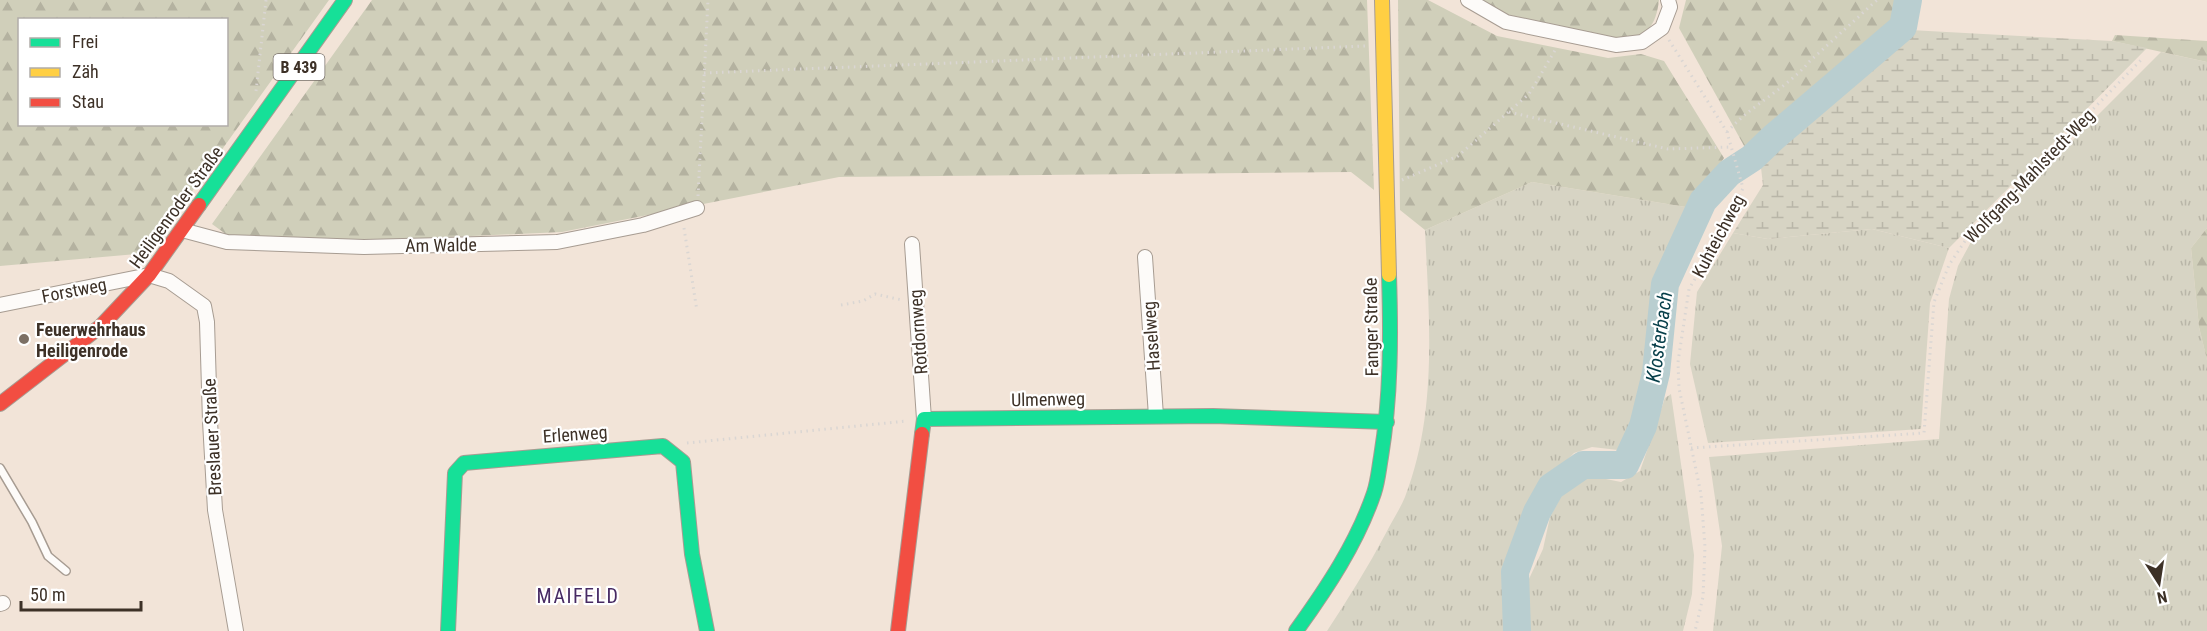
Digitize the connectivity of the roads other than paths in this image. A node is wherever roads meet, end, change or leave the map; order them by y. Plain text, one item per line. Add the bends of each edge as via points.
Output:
1 (345, 0) edge
2 (1382, 0) edge
3 (1468, 0) edge
4 (1668, 0) edge
5 (697, 208) road end
6 (182, 230) junction
7 (912, 244) dead end
8 (1145, 257) dead end
9 (149, 276) junction
10 (0, 305) edge
11 (0, 404) edge
12 (1156, 416) junction
13 (924, 419) junction
14 (1387, 422) junction
15 (0, 468) edge
16 (66, 572) dead end
17 (236, 631) edge
18 (448, 631) edge
19 (707, 631) edge
20 (898, 631) edge
21 (1296, 631) edge

1 - 6 street, Heiligenroder Straße / B 439
2 - 14 street, Fanger Straße via 1391,350
3 - 4 street via 1506,22 1616,45 1642,42 1662,28 1670,7
5 - 6 street, Am Walde via 643,225 557,242 353,247 227,242
6 - 9 street, Heiligenroder Straße / B 439
7 - 13 street, Rotdornweg
8 - 12 street, Haselweg
9 - 10 street, Forstweg
9 - 11 street, Heiligenroder Straße / B 439 via 101,326
9 - 17 street, Breslauer Straße via 169,281 189,294 204,306 207,315 215,510
12 - 13 street, Ulmenweg
12 - 14 street, Ulmenweg via 1317,417
13 - 20 street
14 - 21 street, Fanger Straße via 1371,501 1327,587
15 - 16 lane via 48,556
18 - 19 street, Erlenweg via 455,473 464,463 663,446 683,462 692,554

